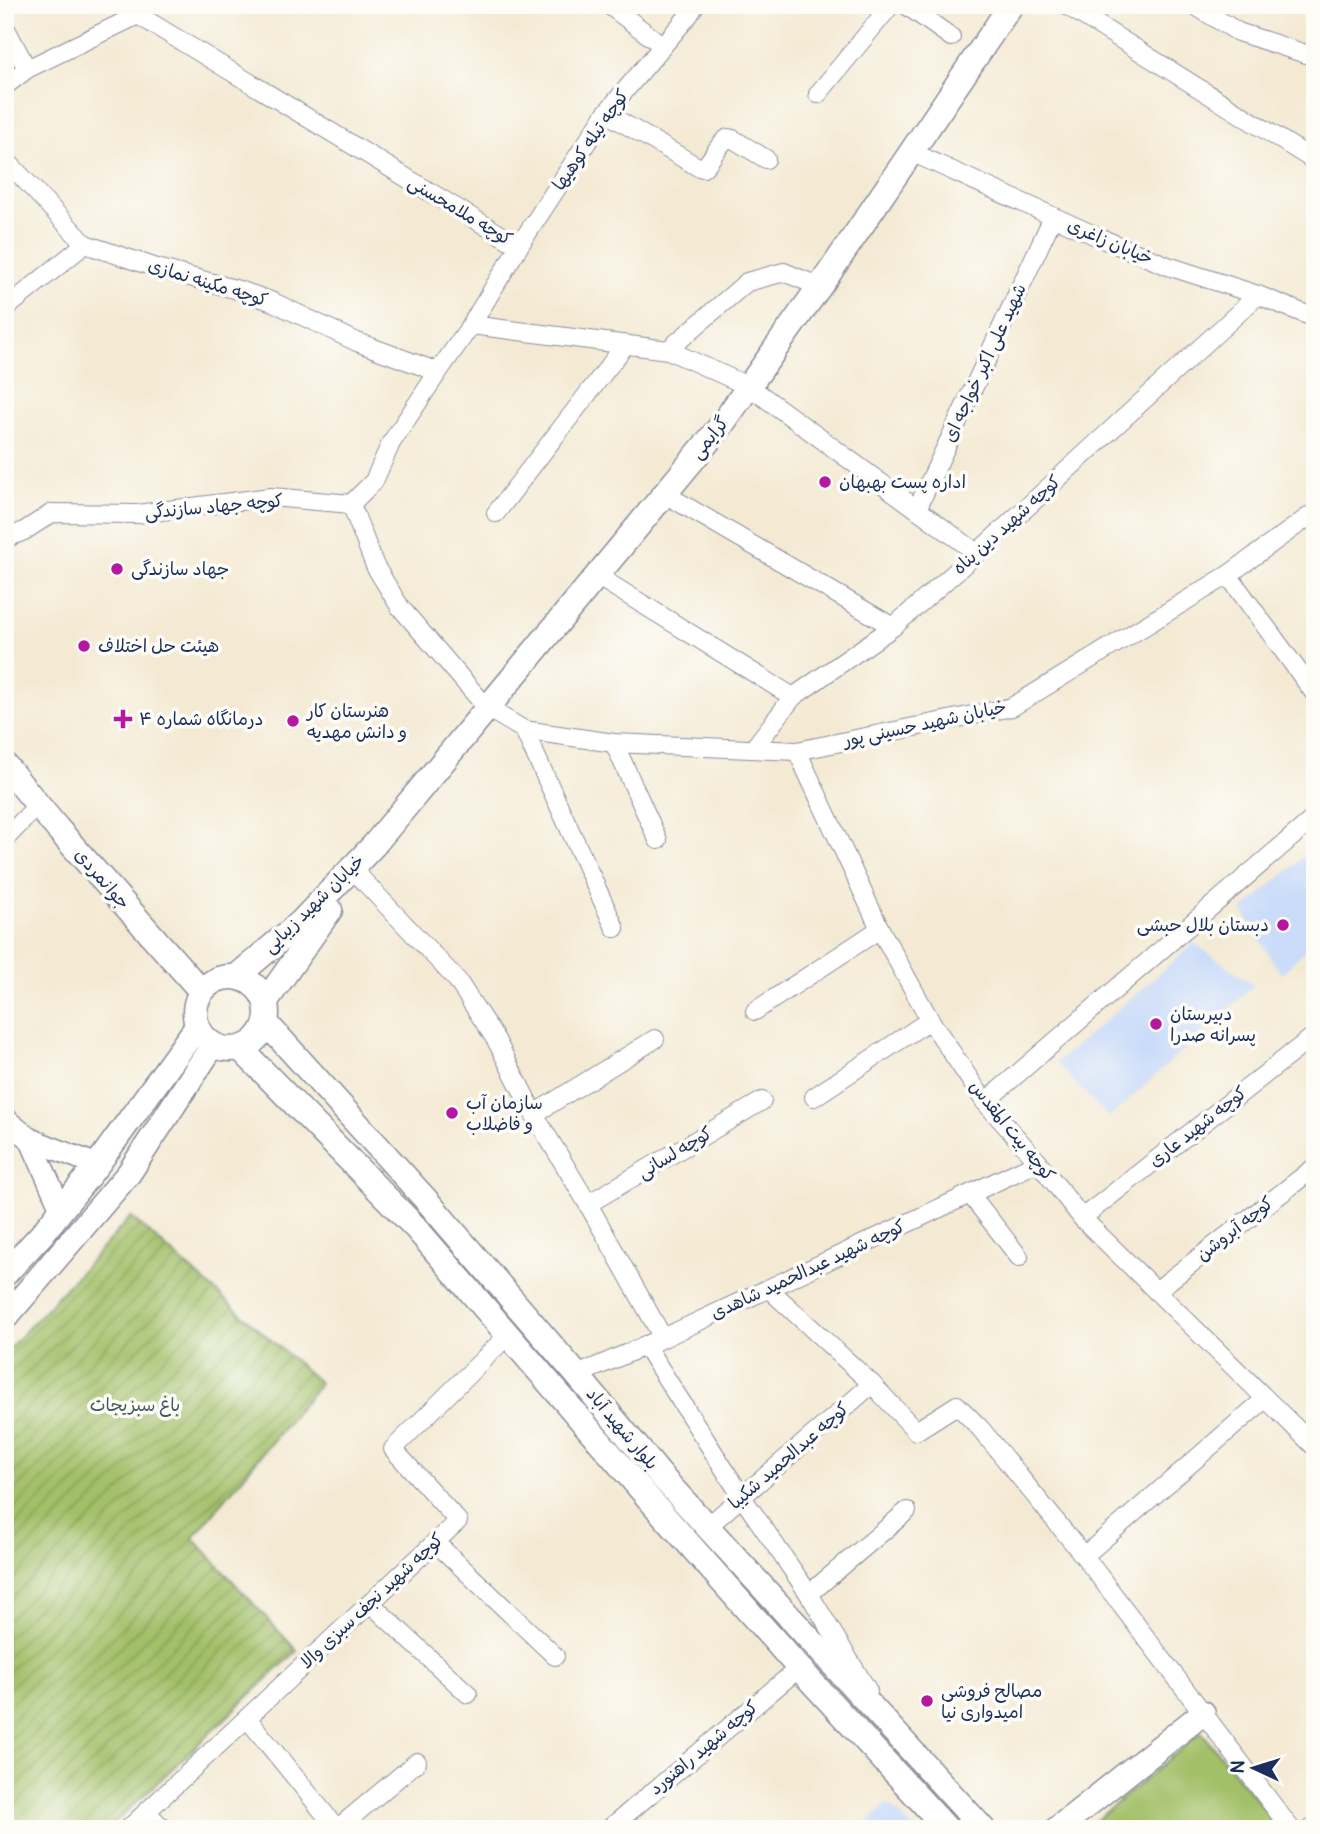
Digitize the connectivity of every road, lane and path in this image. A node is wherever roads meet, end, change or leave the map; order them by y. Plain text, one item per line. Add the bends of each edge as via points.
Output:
1 (609, 5) edge
2 (695, 5) edge
3 (891, 5) edge
4 (906, 5) edge
5 (1011, 5) edge
6 (1066, 5) edge
7 (1194, 5) edge
8 (140, 10) edge
9 (5, 27) edge
10 (951, 37) dead end
11 (663, 46) junction
12 (1315, 57) edge
13 (27, 68) junction
14 (5, 86) edge
15 (818, 94) dead end
16 (606, 113) junction
17 (911, 152) junction
18 (5, 159) edge
19 (766, 159) dead end
20 (1315, 161) edge
21 (1053, 217) junction
22 (85, 244) junction
23 (519, 246) junction
24 (820, 287) junction
25 (1258, 295) junction
26 (5, 309) edge
27 (1315, 318) edge
28 (471, 325) junction
29 (626, 344) junction
30 (668, 350) junction
31 (438, 372) junction
32 (750, 387) junction
33 (665, 494) junction
34 (351, 504) junction
35 (917, 509) junction
36 (496, 513) dead end
37 (1312, 519) edge
38 (5, 540) edge
39 (977, 553) junction
40 (1228, 575) junction
41 (597, 576) junction
42 (893, 628) junction
43 (1315, 694) edge
44 (793, 697) junction
45 (487, 708) junction
46 (524, 730) junction
47 (614, 743) junction
48 (753, 749) junction
49 (797, 751) junction
50 (5, 765) edge
51 (38, 805) junction
52 (1315, 817) edge
53 (5, 839) edge
54 (658, 840) dead end
55 (374, 845) junction
56 (357, 874) junction
57 (615, 928) dead end
58 (880, 929) junction
59 (236, 977) junction
60 (201, 991) junction
61 (755, 1011) dead end
62 (266, 1013) junction
63 (930, 1020) junction
64 (1315, 1035) edge
65 (205, 1037) junction
66 (655, 1040) dead end
67 (241, 1049) junction
68 (288, 1049) junction
69 (263, 1071) junction
70 (814, 1097) dead end
71 (762, 1101) dead end
72 (985, 1102) junction
73 (534, 1114) junction
74 (5, 1119) edge
75 (30, 1139) junction
76 (1038, 1162) junction
77 (97, 1165) junction
78 (1315, 1167) edge
79 (970, 1194) junction
80 (588, 1204) junction
81 (61, 1209) junction
82 (1082, 1218) junction
83 (1019, 1257) dead end
84 (5, 1275) edge
85 (769, 1289) junction
86 (1156, 1291) junction
87 (5, 1318) edge
88 (508, 1335) junction
89 (663, 1338) junction
90 (645, 1345) junction
91 (577, 1375) junction
92 (872, 1384) junction
93 (1265, 1399) junction
94 (1315, 1447) edge
95 (742, 1497) junction
96 (907, 1511) dead end
97 (707, 1527) junction
98 (435, 1542) junction
99 (1084, 1556) junction
100 (808, 1594) junction
101 (370, 1603) junction
102 (555, 1656) dead end
103 (799, 1668) junction
104 (468, 1694) dead end
105 (1203, 1713) junction
106 (247, 1718) junction
107 (892, 1730) junction
108 (417, 1762) dead end
109 (146, 1812) junction
110 (128, 1829) edge
111 (164, 1829) edge
112 (337, 1829) edge
113 (609, 1829) edge
114 (947, 1829) edge
115 (983, 1829) edge
116 (1057, 1829) edge
117 (1291, 1829) edge

1 - 11 street
2 - 11 street, کوچه تیله کوهیها
3 - 15 street
4 - 10 street
5 - 17 main road, گرایمی
6 - 20 street
7 - 12 street via 1238,33
8 - 13 street
8 - 23 street, کوچه ملامحسنی
9 - 13 street
11 - 16 street, کوچه تیله کوهیها
13 - 14 street
16 - 19 street via 698,167 707,165 728,138
16 - 23 street, کوچه تیله کوهیها
17 - 21 street, خیابان زاغری
17 - 24 main road, گرایمی
18 - 22 street, کوچه مکینه نمازی
21 - 25 street, خیابان زاغری via 1168,266
21 - 35 street, شهید علی اکبر خواجه ای
22 - 26 street
22 - 31 street, کوچه مکینه نمازی via 273,302 357,342
23 - 28 street, کوچه ملامحسنی
24 - 30 street via 784,272 747,282
24 - 32 main road, گرایمی
25 - 27 street, خیابان زاغری
25 - 39 street, کوچه شهید دین پناه
28 - 29 street
28 - 31 street, کوچه ملامحسنی
29 - 30 street
29 - 36 street
30 - 32 street
31 - 34 street, کوچه ملامحسنی via 391,443 373,481
32 - 33 main road, گرایمی
32 - 35 street
33 - 41 main road, گرایمی
33 - 42 street
34 - 38 street, کوچه جهاد سازندگی via 271,497 137,514 52,513
34 - 45 street via 375,566 400,607
35 - 39 street
37 - 40 street, خیابان شهید حسینی پور
39 - 42 street, کوچه شهید دین پناه
40 - 43 street
40 - 49 street, خیابان شهید حسینی پور via 1012,707
41 - 44 street
41 - 45 main road, گرایمی
42 - 44 street, کوچه شهید دین پناه
44 - 48 street, کوچه شهید دین پناه
45 - 46 street, خیابان شهید حسینی پور
45 - 55 main road, گرایمی
46 - 47 street, خیابان شهید حسینی پور
46 - 57 street
47 - 48 street, خیابان شهید حسینی پور
47 - 54 street
48 - 49 street, خیابان شهید حسینی پور
49 - 58 street, کوچه بیت المقدس
50 - 51 main road, جوانمردی
51 - 53 street
51 - 60 main road, جوانمردی
52 - 72 street
55 - 56 main road, خیابان شهید زیبایی
55 - 59 main road, خیابان شهید زیبایی via 300,922
56 - 62 main road, خیابان شهید زیبایی via 314,930
56 - 73 street via 457,980 496,1040
58 - 61 street
58 - 63 street, کوچه بیت المقدس
59 - 60 main road via 215,980
59 - 62 main road via 259,990
60 - 65 main road via 195,1008
62 - 67 main road via 251,1044
62 - 68 main road, بلوار شهید آباد
63 - 70 street
63 - 72 street, کوچه بیت المقدس
64 - 82 street, کوچه شهید عاری
65 - 67 main road via 228,1050
65 - 77 main road
65 - 87 main road via 128,1173
66 - 73 street
67 - 69 main road, بلوار شهید آباد
68 - 69 main road
68 - 91 main road, بلوار شهید آباد
69 - 88 main road, بلوار شهید آباد via 415,1227
71 - 80 street, کوچه لسانی
72 - 76 street, کوچه بیت المقدس
73 - 80 street
74 - 75 street
75 - 77 street
75 - 81 street
76 - 79 street, کوچه شهید عبدالحمید شاهدی
76 - 82 street, کوچه بیت المقدس
77 - 81 main road
78 - 86 street, کوچه آبروشن
79 - 83 street
79 - 85 street, کوچه شهید عبدالحمید شاهدی
80 - 89 street
81 - 84 main road
82 - 86 street, کوچه بیت المقدس
85 - 89 street, کوچه شهید عبدالحمید شاهدی
85 - 92 street
86 - 93 street, کوچه بیت المقدس
88 - 98 street, کوچه شهید نجف سبزی والا via 393,1450 458,1521
88 - 103 main road, بلوار شهید آباد
89 - 90 street, کوچه شهید عبدالحمید شاهدی
90 - 91 street, کوچه شهید عبدالحمید شاهدی
90 - 95 street
91 - 97 main road, بلوار شهید آباد
92 - 95 street, کوچه عبدالحمید شکیبا
92 - 99 street via 916,1431 957,1405
93 - 94 street, کوچه بیت المقدس
93 - 99 street
95 - 97 street, کوچه عبدالحمید شکیبا
95 - 100 street
96 - 100 street
97 - 107 main road, بلوار شهید آباد
98 - 101 street, کوچه شهید نجف سبزی والا
98 - 102 street
99 - 105 street
100 - 107 street
101 - 104 street
101 - 106 street, کوچه شهید نجف سبزی والا
103 - 113 street, کوچه شهید راهنورد
103 - 114 main road, بلوار شهید آباد
105 - 116 main road
105 - 117 street
106 - 109 street, کوچه شهید نجف سبزی والا
106 - 112 street
107 - 115 main road, بلوار شهید آباد
108 - 112 street
109 - 110 street, کوچه شهید نجف سبزی والا
109 - 111 street

